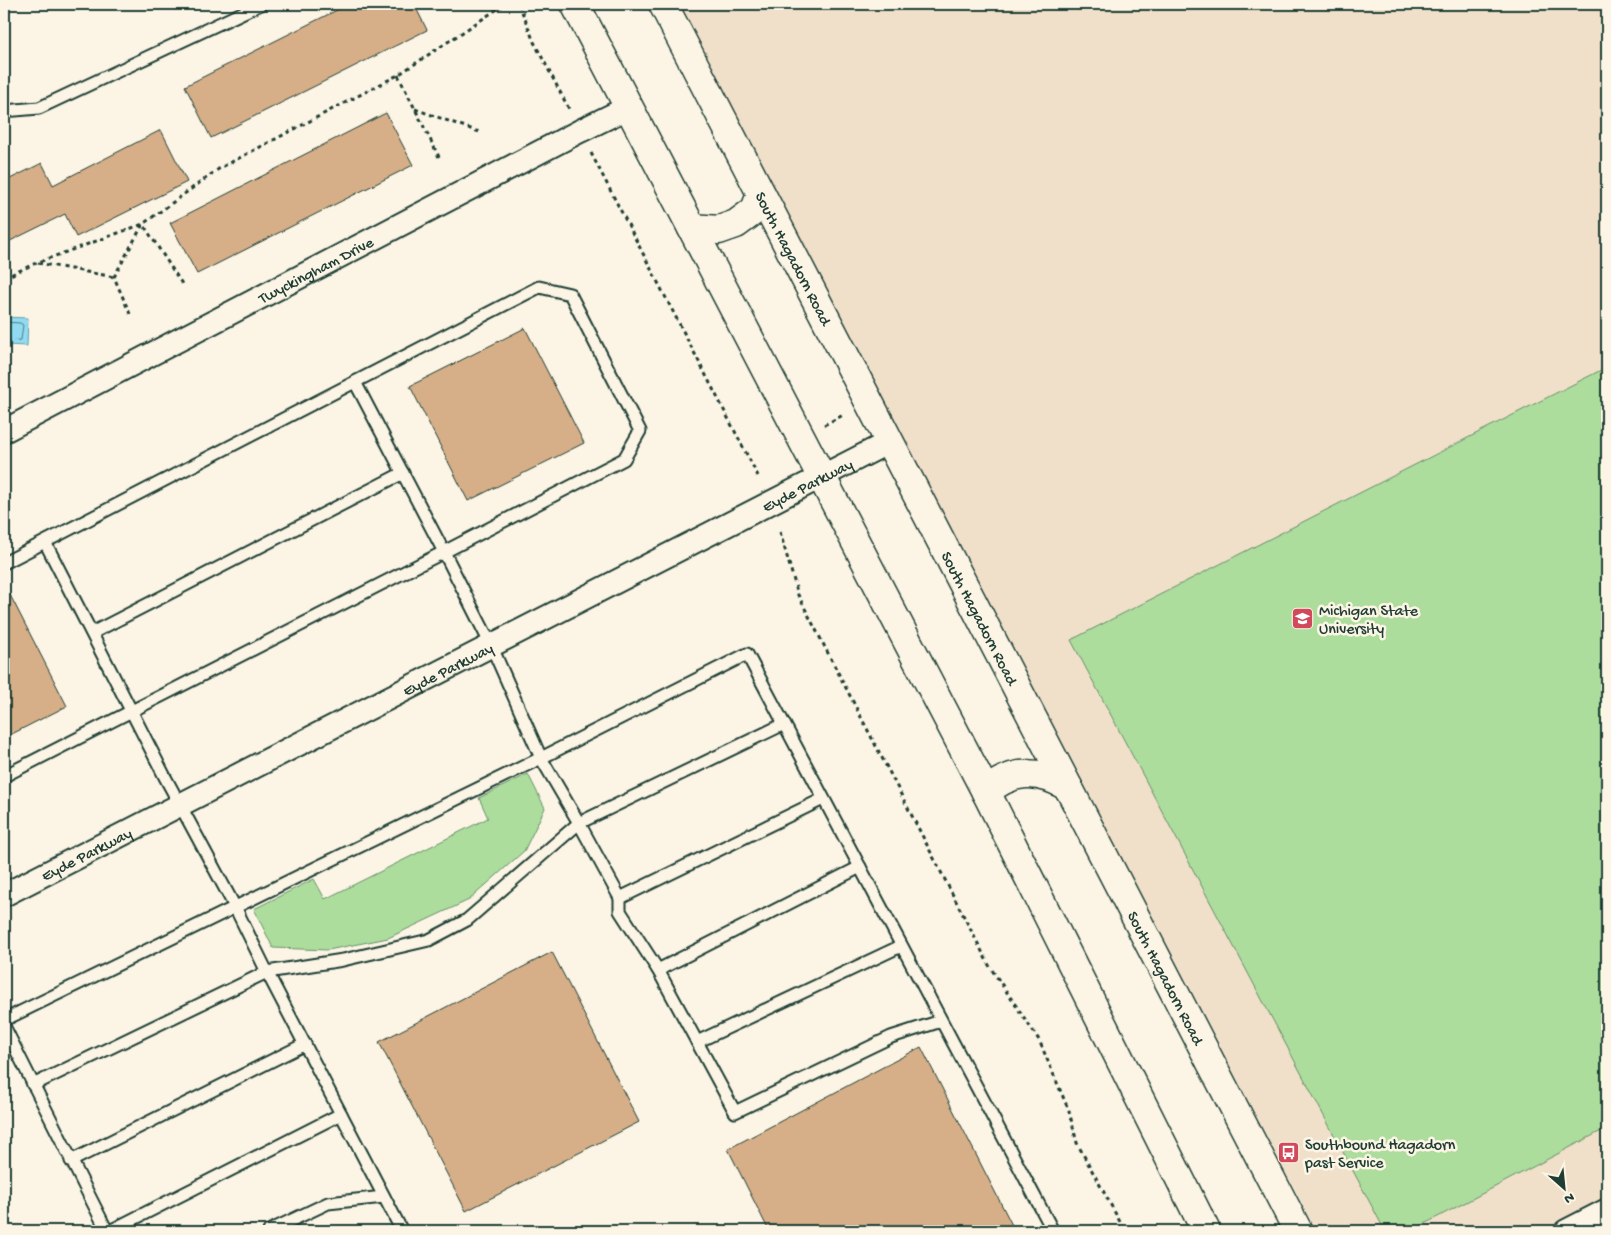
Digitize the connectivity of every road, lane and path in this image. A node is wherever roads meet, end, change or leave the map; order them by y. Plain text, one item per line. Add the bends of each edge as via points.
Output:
1 (261, 4) edge
2 (505, 4) edge
3 (519, 4) edge
4 (575, 4) edge
5 (663, 4) edge
6 (398, 75) junction
7 (629, 107) junction
8 (415, 109) junction
9 (4, 111) edge
10 (580, 131) junction
11 (482, 133) dead end
12 (439, 157) dead end
13 (761, 194) junction
14 (143, 224) junction
15 (692, 228) junction
16 (36, 263) junction
17 (114, 277) junction
18 (4, 278) edge
19 (184, 287) dead end
20 (130, 314) dead end
21 (354, 382) junction
22 (852, 410) dead end
23 (822, 425) dead end
24 (4, 431) edge
25 (889, 442) junction
26 (403, 473) junction
27 (758, 476) dead end
28 (822, 477) junction
29 (780, 532) dead end
30 (45, 542) junction
31 (444, 552) junction
32 (4, 563) edge
33 (92, 633) junction
34 (491, 645) junction
35 (132, 711) junction
36 (784, 724) junction
37 (541, 758) junction
38 (4, 776) edge
39 (1068, 787) junction
40 (986, 792) junction
41 (823, 798) junction
42 (180, 805) junction
43 (579, 823) junction
44 (860, 867) junction
45 (4, 895) edge
46 (620, 898) junction
47 (235, 907) junction
48 (901, 946) junction
49 (658, 970) junction
50 (267, 972) junction
51 (4, 1020) edge
52 (941, 1021) junction
53 (4, 1026) edge
54 (697, 1042) junction
55 (305, 1044) junction
56 (33, 1085) junction
57 (341, 1114) junction
58 (71, 1161) junction
59 (384, 1197) junction
60 (1607, 1210) edge
61 (1574, 1229) edge
62 (108, 1231) edge
63 (269, 1231) edge
64 (402, 1231) edge
65 (1053, 1231) edge
66 (1125, 1231) edge
67 (1206, 1231) edge
68 (1298, 1231) edge

1 - 9 lane via 39,108
2 - 6 path
3 - 10 path via 534,42
4 - 7 street
5 - 13 street, South Hagadorn Road
6 - 8 path
6 - 14 path via 220,168
7 - 10 street, Twyckingham Drive
7 - 15 street
8 - 11 path
8 - 12 path
10 - 24 street, Twyckingham Drive
10 - 27 path
13 - 15 street via 755,210 736,224 719,230
13 - 25 street, South Hagadorn Road
14 - 16 path
14 - 17 path
14 - 19 path
15 - 28 street
16 - 17 path
16 - 18 path
17 - 20 path
21 - 26 lane
21 - 30 lane
21 - 31 lane via 540,287 570,294 640,432 624,458
22 - 23 path
25 - 28 street, Eyde Parkway
25 - 39 street, South Hagadorn Road
26 - 31 lane
26 - 33 lane
28 - 34 street, Eyde Parkway
28 - 40 street
29 - 66 path via 798,595 990,967 1039,1040 1069,1111 1077,1143
30 - 32 lane
30 - 33 lane
31 - 34 lane
31 - 35 lane
33 - 35 lane
34 - 37 lane
34 - 42 street, Eyde Parkway
35 - 38 lane
35 - 42 lane
36 - 37 lane via 746,654
36 - 41 lane
36 - 43 lane
37 - 43 lane
37 - 47 lane
39 - 40 street via 1056,780 1030,774 1006,779
39 - 68 street, South Hagadorn Road
40 - 67 street
41 - 44 lane
41 - 46 lane
42 - 45 street, Eyde Parkway
42 - 47 lane
43 - 46 lane
43 - 50 lane via 467,920 429,940 343,960
44 - 48 lane
44 - 49 lane
46 - 49 lane via 620,911
47 - 50 lane
47 - 51 lane
48 - 52 lane
48 - 54 lane
49 - 54 lane
50 - 55 lane
50 - 56 lane
52 - 54 lane via 890,1037 735,1112
52 - 65 lane
53 - 56 lane
55 - 57 lane
55 - 58 lane
56 - 58 lane
57 - 59 lane
57 - 62 lane
58 - 62 lane
59 - 63 lane via 328,1203
59 - 64 lane
60 - 61 street

